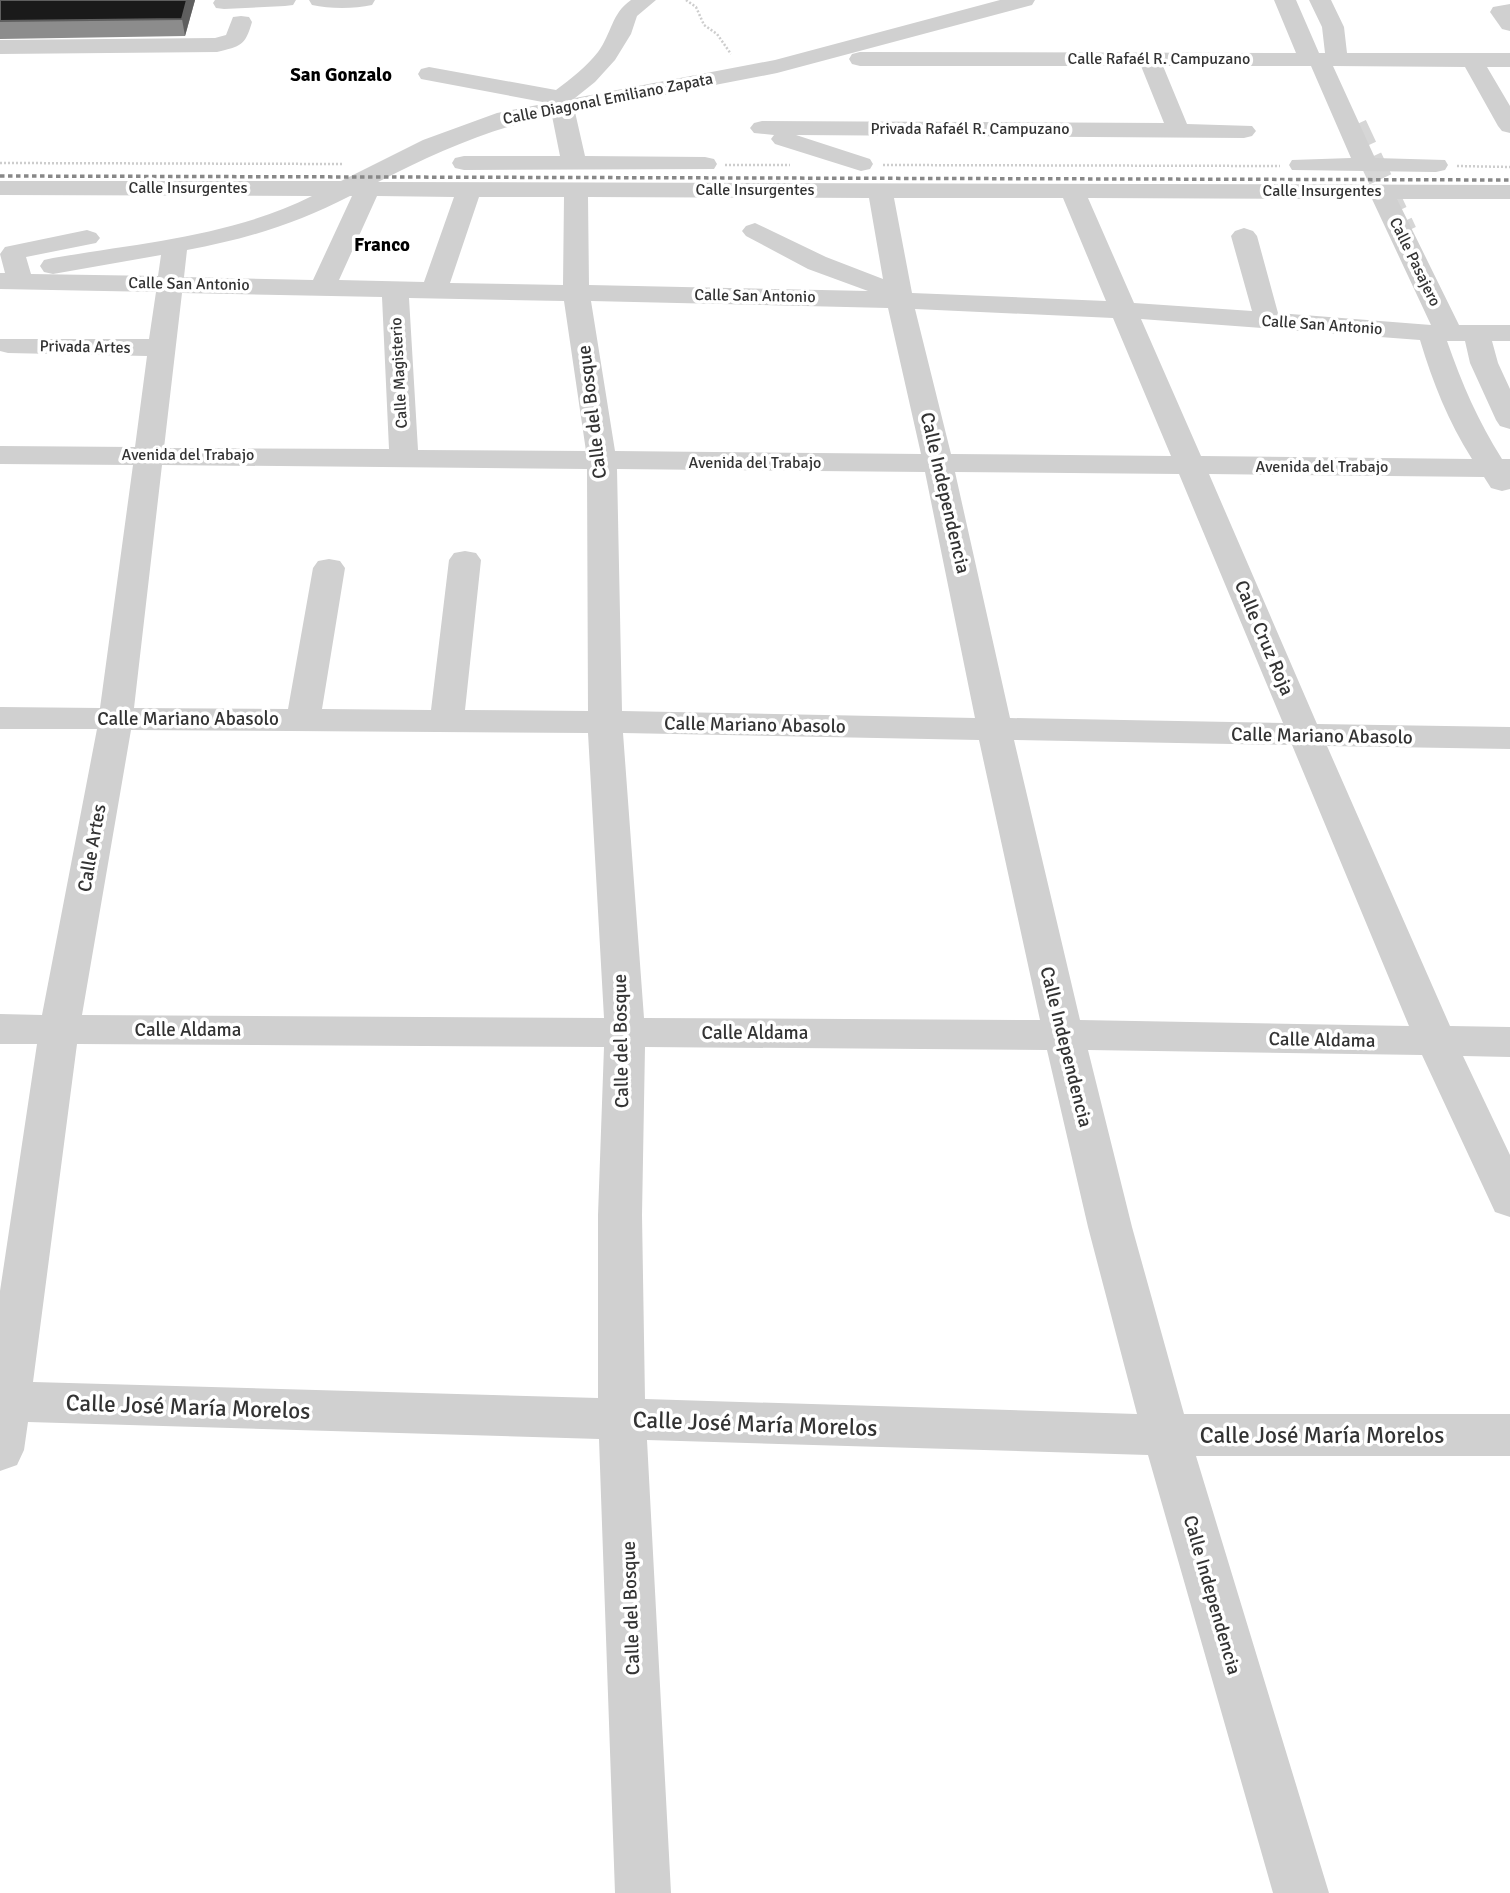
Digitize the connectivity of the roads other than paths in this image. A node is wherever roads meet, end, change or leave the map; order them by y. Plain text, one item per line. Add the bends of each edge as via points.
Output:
1 (285, 0) edge
2 (320, 0) edge
3 (364, 0) edge
4 (645, 0) edge
5 (1024, 0) edge
6 (1285, 0) edge
7 (1305, 0) edge
8 (1320, 0) edge
9 (224, 2) dead end
10 (1510, 10) edge
11 (241, 22) dead end
12 (1510, 24) edge
13 (0, 47) edge
14 (809, 59) junction
15 (1149, 59) junction
16 (1322, 59) junction
17 (1472, 60) junction
18 (1510, 60) edge
19 (766, 69) junction
20 (429, 74) dead end
21 (561, 102) junction
22 (1510, 126) edge
23 (762, 128) junction
24 (1178, 131) junction
25 (1244, 131) dead end
26 (574, 163) junction
27 (391, 164) junction
28 (722, 164) dead end
29 (1366, 164) junction
30 (1283, 165) dead end
31 (1458, 165) dead end
32 (884, 177) junction
33 (355, 183) junction
34 (0, 188) edge
35 (1072, 190) junction
36 (576, 191) junction
37 (1381, 191) junction
38 (1510, 192) edge
39 (467, 196) dead end
40 (223, 217) dead end
41 (755, 231) dead end
42 (1244, 236) dead end
43 (175, 244) junction
44 (6, 278) edge
45 (169, 284) junction
46 (323, 287) junction
47 (395, 289) junction
48 (434, 290) junction
49 (576, 292) junction
50 (899, 296) junction
51 (1124, 310) junction
52 (1265, 320) junction
53 (1510, 333) edge
54 (1453, 335) junction
55 (8, 345) dead end
56 (161, 348) junction
57 (1510, 420) edge
58 (0, 455) edge
59 (404, 457) junction
60 (147, 465) junction
61 (1505, 469) edge
62 (601, 470) junction
63 (941, 472) junction
64 (1193, 473) junction
65 (0, 474) edge
66 (465, 560) dead end
67 (329, 568) dead end
68 (0, 718) edge
69 (116, 718) junction
70 (303, 720) junction
71 (447, 721) junction
72 (605, 722) junction
73 (996, 730) junction
74 (1306, 736) junction
75 (1510, 738) edge
76 (0, 1029) edge
77 (59, 1030) junction
78 (625, 1032) junction
79 (1063, 1035) junction
80 (1436, 1041) junction
81 (1510, 1042) edge
82 (1510, 1200) edge
83 (3, 1401) edge
84 (622, 1420) junction
85 (1166, 1435) junction
86 (1510, 1435) edge
87 (0, 1450) edge
88 (643, 1893) edge
89 (1301, 1893) edge

1 - 9 street
2 - 3 street
4 - 21 street via 626,13 607,55
5 - 14 street, Calle Diagonal Emiliano Zapata
6 - 16 street
7 - 16 street via 1321,32
8 - 16 street via 1333,27
10 - 12 street via 1501,12
11 - 13 street via 236,39 217,45
14 - 15 street, Calle Rafaél R. Campuzano
14 - 19 street, Calle Diagonal Emiliano Zapata
15 - 16 street, Calle Rafaél R. Campuzano
15 - 24 street
16 - 17 street, Calle Rafaél R. Campuzano
16 - 29 street
17 - 18 street, Calle Rafaél R. Campuzano
17 - 22 street
19 - 21 street, Calle Diagonal Emiliano Zapata
19 - 23 street via 769,97
20 - 21 street
21 - 26 street
21 - 27 street, Calle Diagonal Emiliano Zapata via 479,126
23 - 24 street, Privada Rafaél R. Campuzano
23 - 32 street, Calle Insurgentes via 799,159 861,164
24 - 25 street, Privada Rafaél R. Campuzano
26 - 27 street, Calle Insurgentes
26 - 28 street, Calle Insurgentes
27 - 33 street, Calle Insurgentes
29 - 30 street, Calle Insurgentes
29 - 31 street, Calle Insurgentes
32 - 35 street, Calle Insurgentes
32 - 36 street, Calle Insurgentes
32 - 50 street, Calle Independencia
33 - 34 street, Calle Insurgentes
33 - 36 street, Calle Insurgentes
33 - 43 street via 271,223
33 - 46 street
35 - 37 street, Calle Insurgentes
35 - 51 street, Calle Cruz Roja
36 - 49 street, Calle del Bosque
37 - 38 street, Calle Insurgentes
37 - 54 street, Calle Pasajero
39 - 48 street
40 - 44 street via 20,249 12,255
41 - 50 street via 817,263
42 - 52 street
43 - 44 street
43 - 45 street, Calle Artes
44 - 45 street, Calle San Antonio
45 - 46 street, Calle San Antonio
45 - 56 street, Calle Artes
46 - 47 street, Calle San Antonio
47 - 48 street, Calle San Antonio
47 - 59 street, Calle Magisterio
48 - 49 street, Calle San Antonio
49 - 50 street, Calle San Antonio
49 - 62 street, Calle del Bosque
50 - 51 street, Calle San Antonio
50 - 63 street, Calle Independencia
51 - 52 street, Calle San Antonio
51 - 64 street, Calle Cruz Roja
52 - 54 street, Calle San Antonio
53 - 54 street, Calle San Antonio
54 - 57 street via 1484,363
54 - 61 street via 1451,394 1467,426
55 - 56 street, Privada Artes
56 - 60 street, Calle Artes
58 - 60 street, Avenida del Trabajo
59 - 60 street, Avenida del Trabajo
59 - 62 street, Avenida del Trabajo
60 - 62 street, Avenida del Trabajo
60 - 65 street, Avenida del Trabajo
60 - 69 street, Calle Artes
61 - 64 street, Avenida del Trabajo
62 - 63 street, Avenida del Trabajo
62 - 72 street, Calle del Bosque
63 - 64 street, Avenida del Trabajo
63 - 73 street, Calle Independencia
64 - 74 street, Calle Cruz Roja
66 - 71 street
67 - 70 street
68 - 69 street, Calle Mariano Abasolo
69 - 70 street, Calle Mariano Abasolo
69 - 77 street, Calle Artes
70 - 71 street, Calle Mariano Abasolo
71 - 72 street, Calle Mariano Abasolo
72 - 73 street, Calle Mariano Abasolo
72 - 78 street, Calle del Bosque
73 - 74 street, Calle Mariano Abasolo
73 - 79 street, Calle Independencia
74 - 75 street, Calle Mariano Abasolo
74 - 80 street, Calle Cruz Roja
76 - 77 street, Calle Aldama
77 - 78 street, Calle Aldama
77 - 83 street, Calle Artes
78 - 79 street, Calle Aldama
78 - 84 street, Calle del Bosque via 620,1215
79 - 80 street, Calle Aldama
79 - 85 street, Calle Independencia
80 - 81 street, Calle Aldama
80 - 82 street, Calle Cruz Roja
83 - 84 street, Calle José María Morelos
83 - 87 street, Calle Artes
84 - 85 street, Calle José María Morelos
84 - 88 street, Calle del Bosque
85 - 86 street, Calle José María Morelos
85 - 89 street, Calle Independencia

